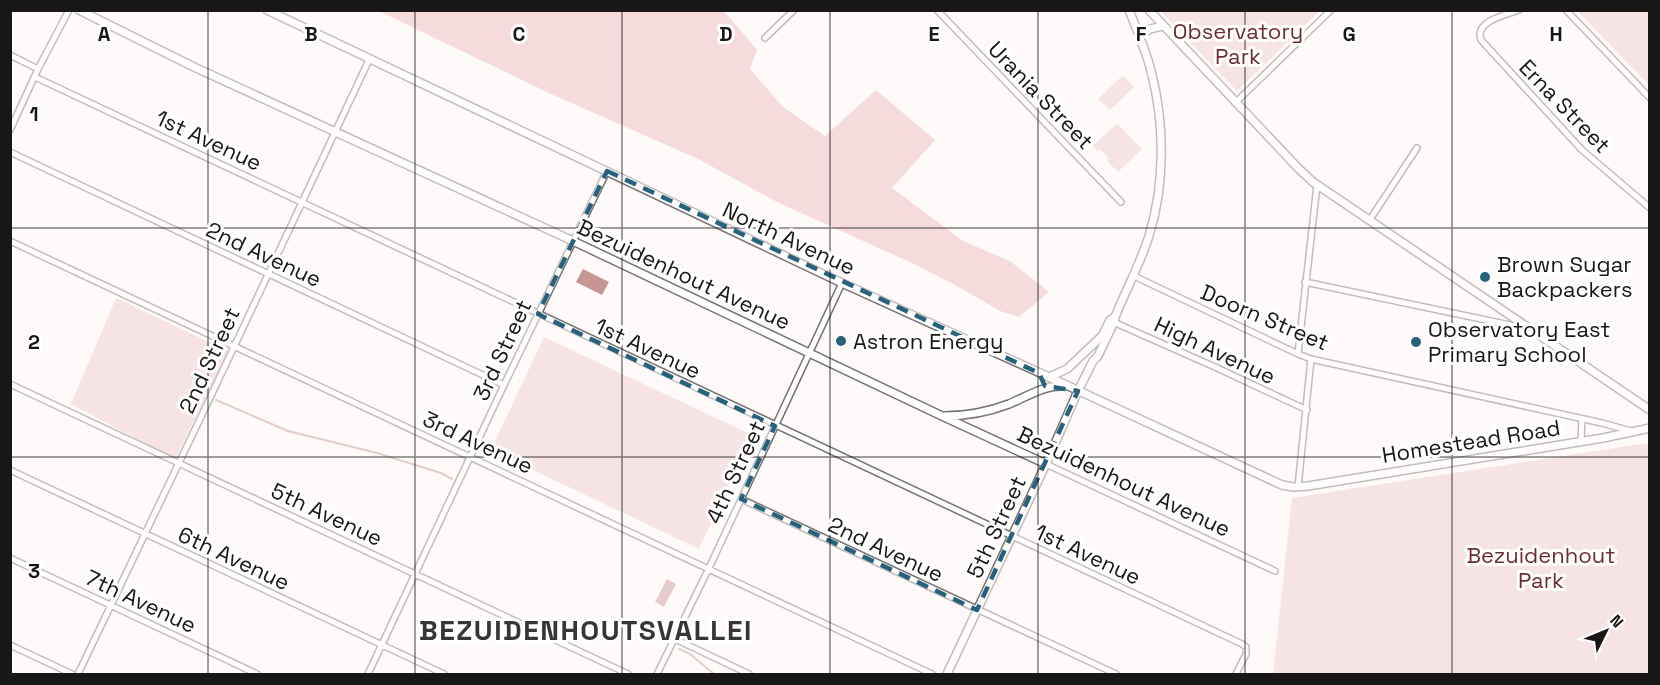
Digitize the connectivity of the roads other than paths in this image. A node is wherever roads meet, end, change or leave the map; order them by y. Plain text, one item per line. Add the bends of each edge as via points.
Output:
1 (69, 10) edge
2 (79, 10) edge
3 (267, 10) edge
4 (794, 10) edge
5 (938, 10) edge
6 (1129, 10) edge
7 (1149, 10) edge
8 (1331, 10) edge
9 (1519, 10) edge
10 (1566, 10) edge
11 (1163, 26) junction
12 (1139, 36) junction
13 (765, 38) dead end
14 (10, 55) edge
15 (369, 60) junction
16 (39, 69) junction
17 (35, 77) junction
18 (1650, 98) edge
19 (1236, 103) junction
20 (10, 130) edge
21 (335, 131) junction
22 (1417, 148) dead end
23 (10, 153) edge
24 (607, 171) junction
25 (1317, 185) junction
26 (302, 202) junction
27 (1121, 202) dead end
28 (1650, 208) edge
29 (1369, 220) junction
30 (10, 241) edge
31 (573, 241) junction
32 (268, 275) junction
33 (1134, 276) junction
34 (1305, 282) junction
35 (842, 283) junction
36 (538, 314) junction
37 (1113, 320) junction
38 (1532, 330) junction
39 (1102, 336) junction
40 (234, 346) junction
41 (809, 353) junction
42 (1298, 354) junction
43 (1311, 359) junction
44 (1093, 361) junction
45 (1039, 372) junction
46 (1049, 377) junction
47 (10, 384) edge
48 (504, 385) junction
49 (1068, 386) junction
50 (1042, 390) junction
51 (1078, 391) junction
52 (1307, 410) junction
53 (1650, 410) edge
54 (942, 416) junction
55 (1582, 419) junction
56 (775, 426) junction
57 (1650, 430) edge
58 (1637, 432) junction
59 (1581, 442) junction
60 (471, 456) junction
61 (179, 463) junction
62 (1046, 464) junction
63 (10, 470) edge
64 (1298, 487) junction
65 (741, 498) junction
66 (145, 534) junction
67 (1011, 536) junction
68 (10, 558) edge
69 (709, 568) junction
70 (1275, 571) dead end
71 (416, 574) junction
72 (112, 606) junction
73 (977, 610) junction
74 (675, 639) junction
75 (10, 645) edge
76 (382, 645) junction
77 (72, 675) edge
78 (78, 675) edge
79 (257, 675) edge
80 (368, 675) edge
81 (444, 675) edge
82 (628, 675) edge
83 (657, 675) edge
84 (749, 675) edge
85 (932, 675) edge
86 (947, 675) edge
87 (1116, 675) edge
88 (1236, 675) edge

1 - 16 street
2 - 21 street, Bezuidenhout Avenue
3 - 15 street, North Avenue
4 - 13 street
5 - 27 street, Urania Street
6 - 12 street
7 - 11 street
8 - 19 street
9 - 28 street, Erna Street via 1480,29 1479,36 1488,50 1582,150
10 - 18 street
11 - 12 street
11 - 19 street
12 - 33 street via 1155,87 1161,152 1152,224
14 - 16 street
15 - 21 street, 2nd Street
15 - 24 street, North Avenue
16 - 17 street
17 - 20 street
17 - 26 street, 1st Avenue
19 - 25 street
21 - 26 street, 2nd Street
21 - 31 street, Bezuidenhout Avenue
22 - 29 street
23 - 32 street, 2nd Avenue
24 - 31 street, 3rd Street
24 - 35 street, North Avenue
25 - 29 street
25 - 34 street
26 - 32 street, 2nd Street
26 - 36 street, 1st Avenue
29 - 38 street
30 - 40 street, 3rd Avenue
31 - 36 street, 3rd Street
31 - 41 street, Bezuidenhout Avenue
32 - 40 street, 2nd Street
32 - 48 street, 2nd Avenue
33 - 37 street
33 - 42 street, Doorn Street
34 - 38 street
34 - 42 street
35 - 41 street, 4th Street
35 - 45 street, North Avenue
36 - 48 street, 3rd Street
36 - 56 street, 1st Avenue
37 - 39 street, 5th Street
37 - 44 street, 5th Street
37 - 52 street, High Avenue
38 - 53 street
39 - 44 street, 5th Street
39 - 46 street via 1067,369
40 - 60 street, 3rd Avenue
40 - 61 street, 2nd Street
41 - 54 street, Bezuidenhout Avenue
41 - 56 street, 4th Street
42 - 43 street, Doorn Street
43 - 52 street
43 - 55 street, Doorn Street
44 - 51 street, 5th Street
45 - 46 street, North Avenue
45 - 50 street
46 - 49 street, North Avenue
47 - 61 street, 5th Avenue
48 - 60 street, 3rd Street
49 - 50 street
49 - 51 street, North Avenue
50 - 54 street via 992,410
51 - 62 street, 5th Street
51 - 64 street, North Avenue via 1277,483
52 - 64 street
54 - 62 street, Bezuidenhout Avenue
55 - 58 street, Doorn Street
55 - 59 street
56 - 65 street, 4th Street
56 - 67 street, 1st Avenue
57 - 58 street, Homestead Road
58 - 59 street, Homestead Road
59 - 64 street, Homestead Road
60 - 69 street, 3rd Avenue
60 - 71 street, 3rd Street
61 - 66 street, 2nd Street
61 - 71 street, 5th Avenue
62 - 67 street, 5th Street
62 - 70 street, Bezuidenhout Avenue
63 - 66 street, 6th Avenue
65 - 69 street, 4th Street
65 - 73 street, 2nd Avenue
66 - 72 street, 2nd Street
66 - 76 street, 6th Avenue
67 - 73 street, 5th Street
67 - 88 street, 1st Avenue via 1242,644 1247,649
68 - 72 street, 7th Avenue
69 - 74 street, 4th Street
69 - 85 street, 3rd Avenue
71 - 76 street, 3rd Street
71 - 82 street, 5th Avenue
72 - 78 street, 2nd Street
72 - 79 street, 7th Avenue
73 - 86 street, 5th Street
73 - 87 street, 2nd Avenue
74 - 83 street, 4th Street
74 - 84 street
75 - 77 street
76 - 80 street, 3rd Street
76 - 81 street, 6th Avenue

